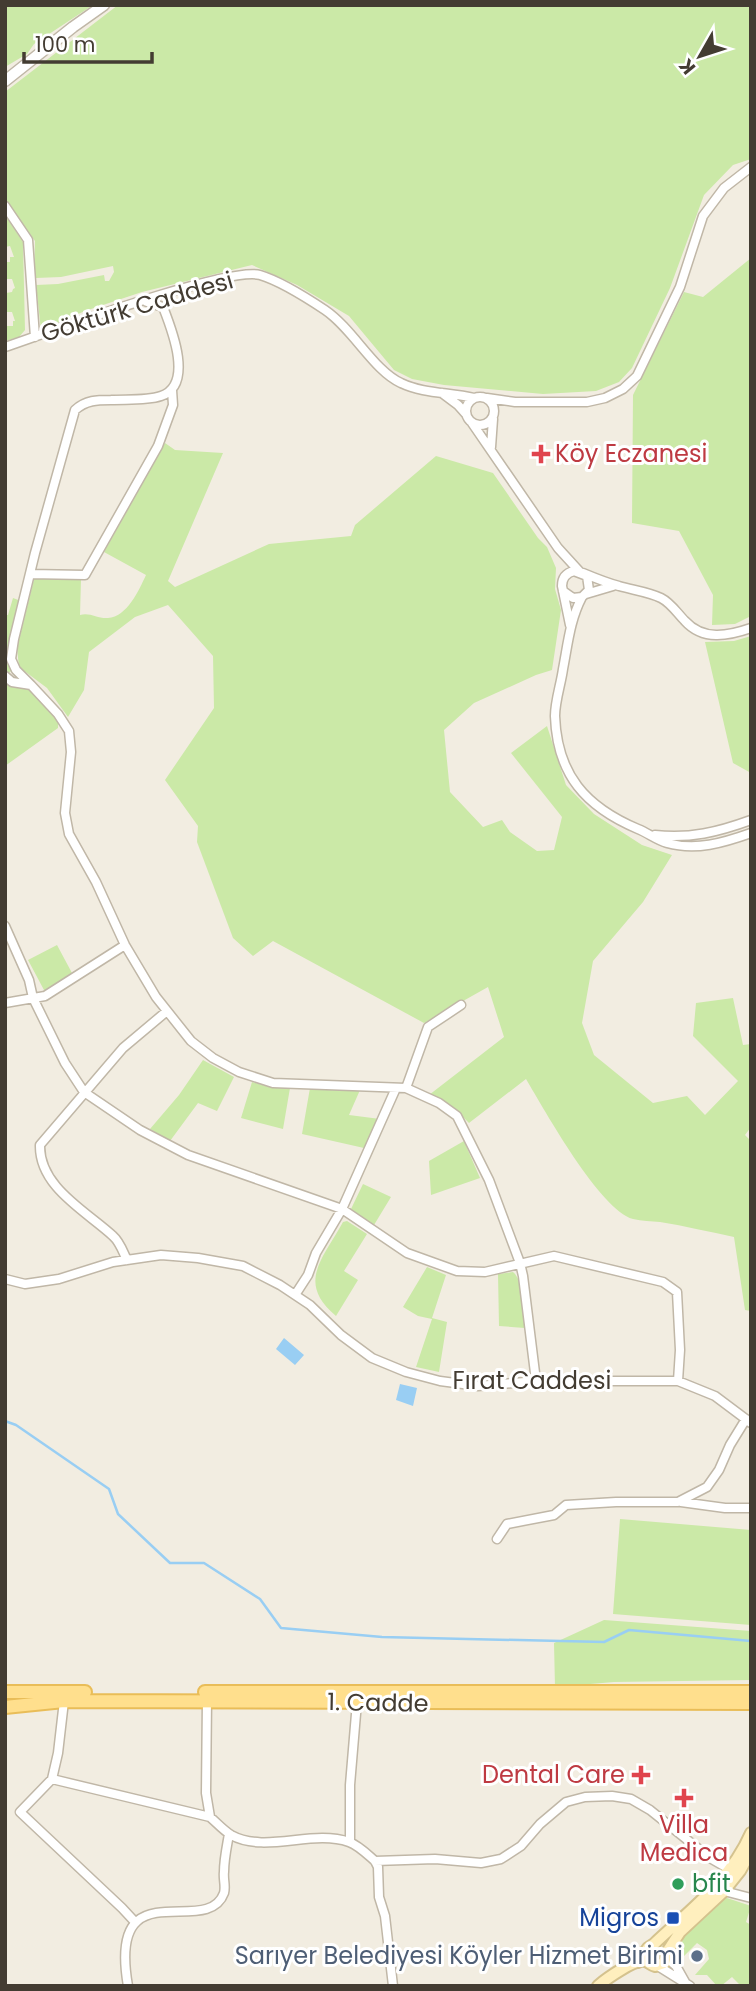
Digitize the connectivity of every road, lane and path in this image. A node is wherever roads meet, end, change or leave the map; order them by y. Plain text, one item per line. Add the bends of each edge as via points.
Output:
1 (104, 5) edge
2 (5, 81) edge
3 (751, 167) edge
4 (5, 206) edge
5 (144, 302) junction
6 (34, 337) junction
7 (5, 347) edge
8 (172, 390) junction
9 (439, 391) junction
10 (474, 398) junction
11 (487, 398) junction
12 (515, 402) junction
13 (494, 417) junction
14 (469, 419) junction
15 (491, 450) junction
16 (558, 548) junction
17 (581, 572) junction
18 (30, 573) junction
19 (563, 578) junction
20 (616, 586) junction
21 (563, 591) junction
22 (584, 595) junction
23 (570, 626) junction
24 (751, 628) edge
25 (5, 676) edge
26 (31, 685) junction
27 (751, 820) edge
28 (751, 833) edge
29 (652, 835) junction
30 (5, 926) edge
31 (125, 945) junction
32 (33, 998) junction
33 (5, 1003) edge
34 (461, 1005) dead end
35 (167, 1011) junction
36 (401, 1088) junction
37 (85, 1092) junction
38 (342, 1209) junction
39 (127, 1260) junction
40 (520, 1263) junction
41 (5, 1279) edge
42 (295, 1295) junction
43 (536, 1381) junction
44 (678, 1381) junction
45 (749, 1421) edge
46 (678, 1502) junction
47 (751, 1508) edge
48 (497, 1538) dead end
49 (5, 1692) edge
50 (751, 1692) edge
51 (207, 1700) junction
52 (64, 1701) junction
53 (357, 1702) junction
54 (751, 1703) edge
55 (5, 1707) edge
56 (52, 1779) junction
57 (211, 1817) junction
58 (229, 1833) junction
59 (751, 1833) edge
60 (350, 1842) junction
61 (751, 1851) edge
62 (375, 1860) junction
63 (731, 1870) junction
64 (724, 1891) junction
65 (751, 1898) edge
66 (135, 1922) junction
67 (654, 1944) junction
68 (643, 1959) junction
69 (664, 1959) junction
70 (688, 1984) edge
71 (128, 1986) edge
72 (393, 1986) edge
73 (598, 1986) edge

1 - 2 street
3 - 12 street via 724,188 704,216 680,287 637,376 606,398
4 - 6 street via 28,240
5 - 6 street, Göktürk Caddesi
5 - 8 street via 163,307 171,328 179,378
5 - 9 street, Göktürk Caddesi via 214,279 258,274 339,320 398,382
6 - 7 street, Göktürk Caddesi
8 - 18 street via 173,405 158,446 85,575
8 - 18 street via 159,397 88,401 75,410
9 - 10 street, Göktürk Caddesi
9 - 14 street
10 - 11 street
10 - 14 street via 467,405
11 - 12 street
11 - 13 street via 494,406
12 - 13 street
13 - 14 street via 486,425
13 - 15 street
14 - 15 street
15 - 16 street
16 - 17 street
16 - 19 street
17 - 19 street
17 - 20 street
17 - 22 street via 590,585
18 - 26 street via 11,659
19 - 21 street
20 - 22 street
20 - 24 street via 659,596 702,632 715,636
21 - 22 street via 573,598
21 - 23 street
22 - 23 street
23 - 29 street via 555,714 566,768 577,788 600,809
25 - 26 street
26 - 31 street via 69,731 65,813 69,834
27 - 29 street via 720,832 688,837
28 - 29 street via 690,848
30 - 32 street
31 - 32 street via 45,996
31 - 35 street
32 - 33 street
32 - 37 street via 56,1048
34 - 36 street via 428,1027
35 - 36 street via 191,1041 239,1072 273,1083
35 - 37 street via 123,1048
36 - 38 street
36 - 40 street via 457,1115 489,1181
37 - 38 street via 140,1130 188,1155
37 - 39 street via 40,1145 40,1159 59,1190 116,1238
38 - 40 street via 407,1253 435,1265 485,1272
38 - 42 street
39 - 41 street, Fırat Caddesi via 59,1279 25,1284
39 - 42 street, Fırat Caddesi via 161,1255 243,1266
40 - 43 street
40 - 44 street via 554,1256 663,1282 677,1292
42 - 43 street, Fırat Caddesi via 372,1358 406,1372 478,1386
43 - 44 street, Fırat Caddesi
44 - 45 street, Fırat Caddesi via 715,1396
45 - 46 street via 707,1487
46 - 47 street
46 - 48 street via 566,1505 554,1515 507,1524
49 - 50 main road, 1. Cadde
51 - 52 main road, 1. Cadde
51 - 53 main road, 1. Cadde
51 - 57 street via 206,1793
52 - 55 main road, 1. Cadde
52 - 56 street
53 - 54 main road, 1. Cadde
53 - 60 street
56 - 57 street
56 - 66 street via 20,1812
57 - 58 street
58 - 60 street via 260,1841
58 - 66 street via 224,1894 216,1904 151,1914
59 - 63 main road
60 - 62 street
61 - 64 main road
62 - 63 street via 481,1863 501,1859 566,1802 612,1796 631,1799 650,1810
62 - 72 street
63 - 67 main road
64 - 65 street
64 - 69 main road via 680,1932
66 - 71 street via 126,1936
67 - 68 main road
67 - 69 main road via 660,1945
68 - 69 main road via 652,1965
68 - 73 main road
69 - 70 street

